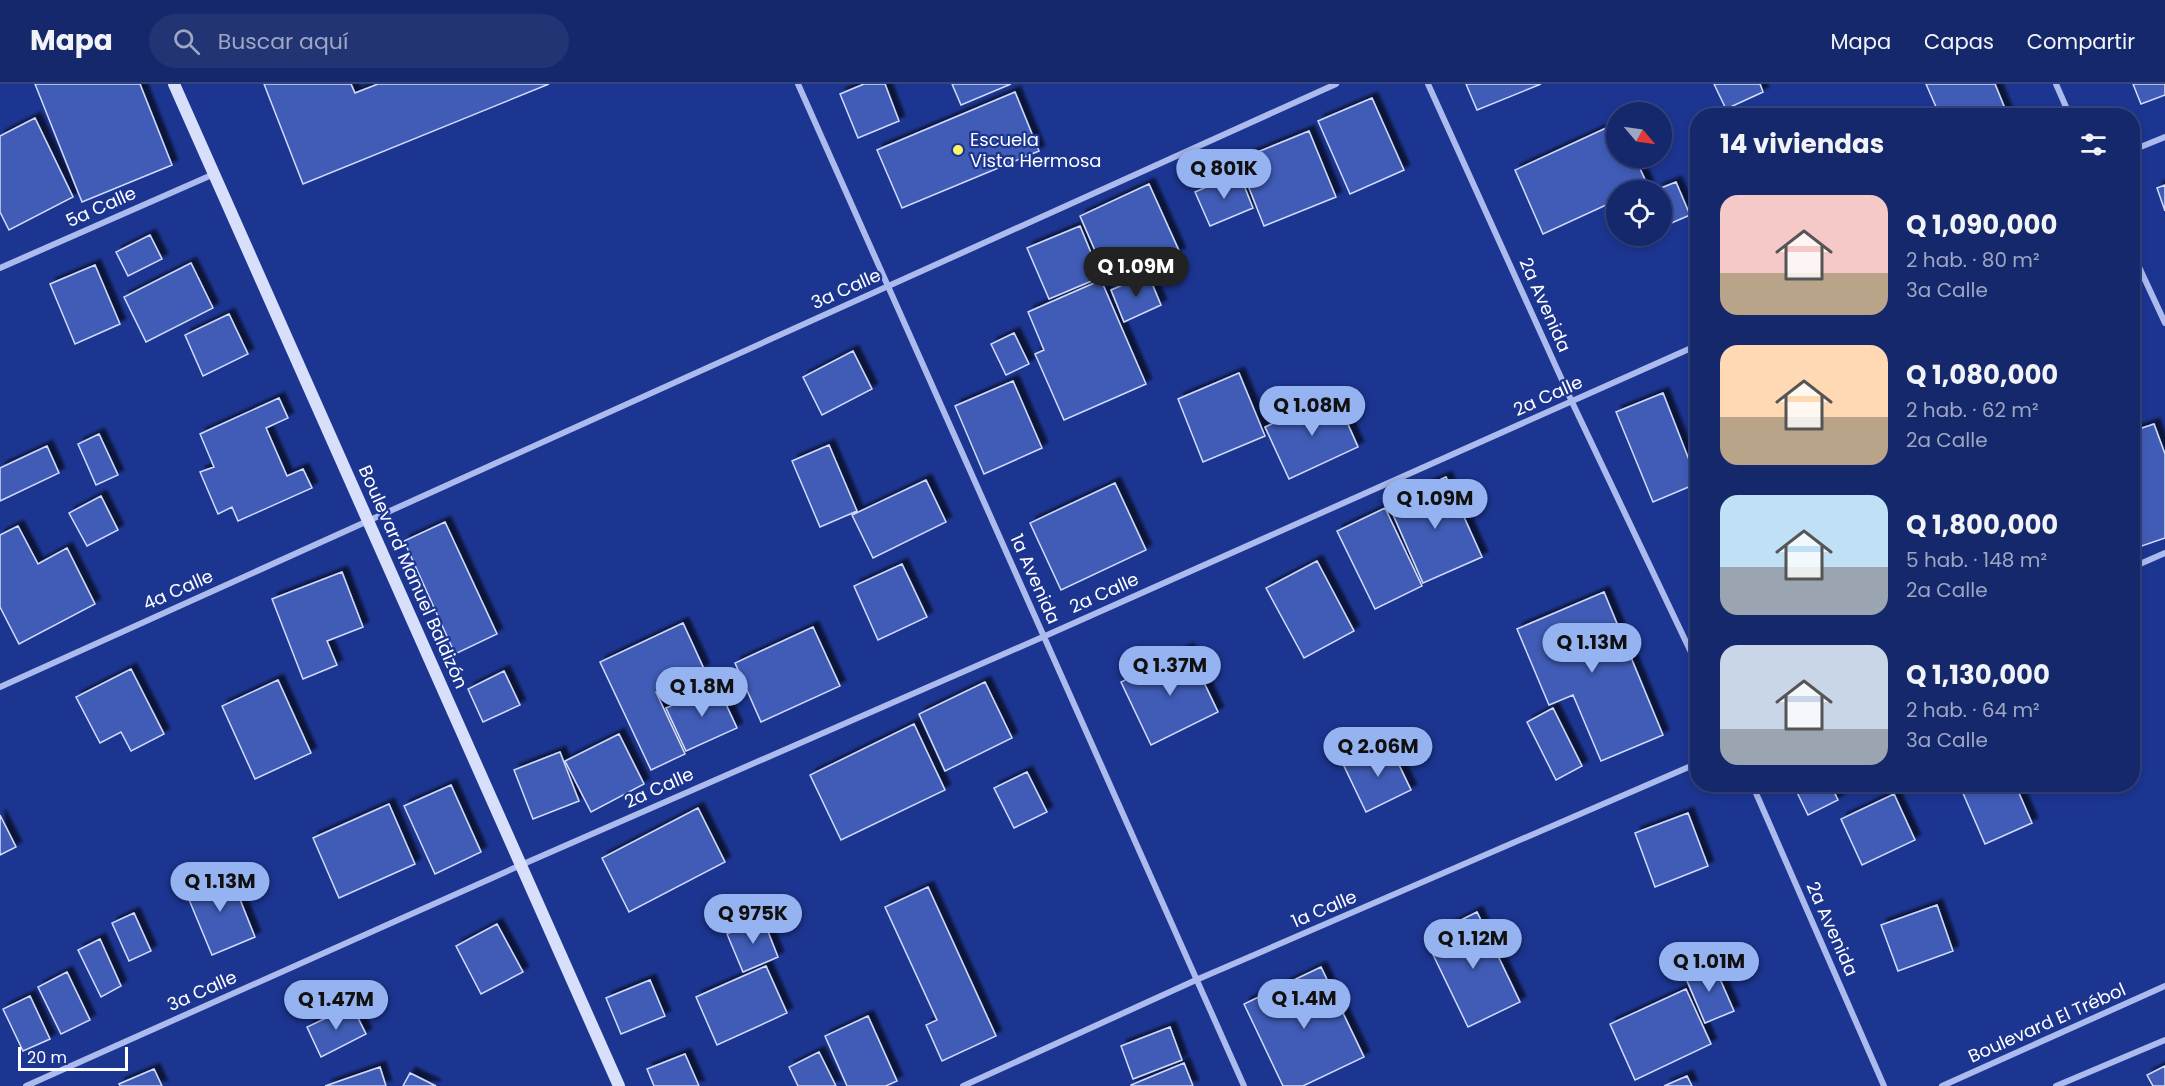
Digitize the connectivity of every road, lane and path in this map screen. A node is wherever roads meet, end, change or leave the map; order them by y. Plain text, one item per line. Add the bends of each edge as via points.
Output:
1 (174, 84) edge
2 (798, 84) edge
3 (1336, 84) edge
4 (1428, 84) edge
5 (2056, 84) edge
6 (2066, 108) edge
7 (2165, 137) edge
8 (2140, 147) edge
9 (214, 174) junction
10 (0, 268) edge
11 (2140, 269) edge
12 (888, 286) junction
13 (2165, 323) edge
14 (1690, 349) edge
15 (1572, 402) junction
16 (368, 520) junction
17 (2165, 553) edge
18 (2140, 564) edge
19 (1044, 636) junction
20 (1690, 650) edge
21 (0, 687) edge
22 (1690, 766) edge
23 (1755, 792) edge
24 (520, 865) junction
25 (1196, 980) junction
26 (2165, 986) edge
27 (2165, 1040) edge
28 (26, 1086) edge
29 (619, 1086) edge
30 (963, 1086) edge
31 (1244, 1086) edge
32 (1884, 1086) edge
33 (1942, 1086) edge
34 (2056, 1086) edge

1 - 9 main road, Boulevard Manuel Baldizón
2 - 12 street, 1a Avenida
3 - 12 street, 3a Calle
4 - 15 street, 2a Avenida
5 - 6 street
7 - 8 street
9 - 10 street, 5a Calle
9 - 16 main road, Boulevard Manuel Baldizón
11 - 13 street
12 - 16 street, 3a Calle
12 - 19 street, 1a Avenida
14 - 15 street, 2a Calle
15 - 19 street, 2a Calle
15 - 20 street, 2a Avenida
16 - 21 street, 4a Calle
16 - 24 main road, Boulevard Manuel Baldizón
17 - 18 street
19 - 24 street, 2a Calle
19 - 25 street, 1a Avenida
22 - 25 street, 1a Calle
23 - 32 street, 2a Avenida
24 - 28 street, 3a Calle
24 - 29 main road, Boulevard Manuel Baldizón
25 - 30 street, 1a Calle
25 - 31 street, 1a Avenida
26 - 33 street, Boulevard El Trébol
27 - 34 street

